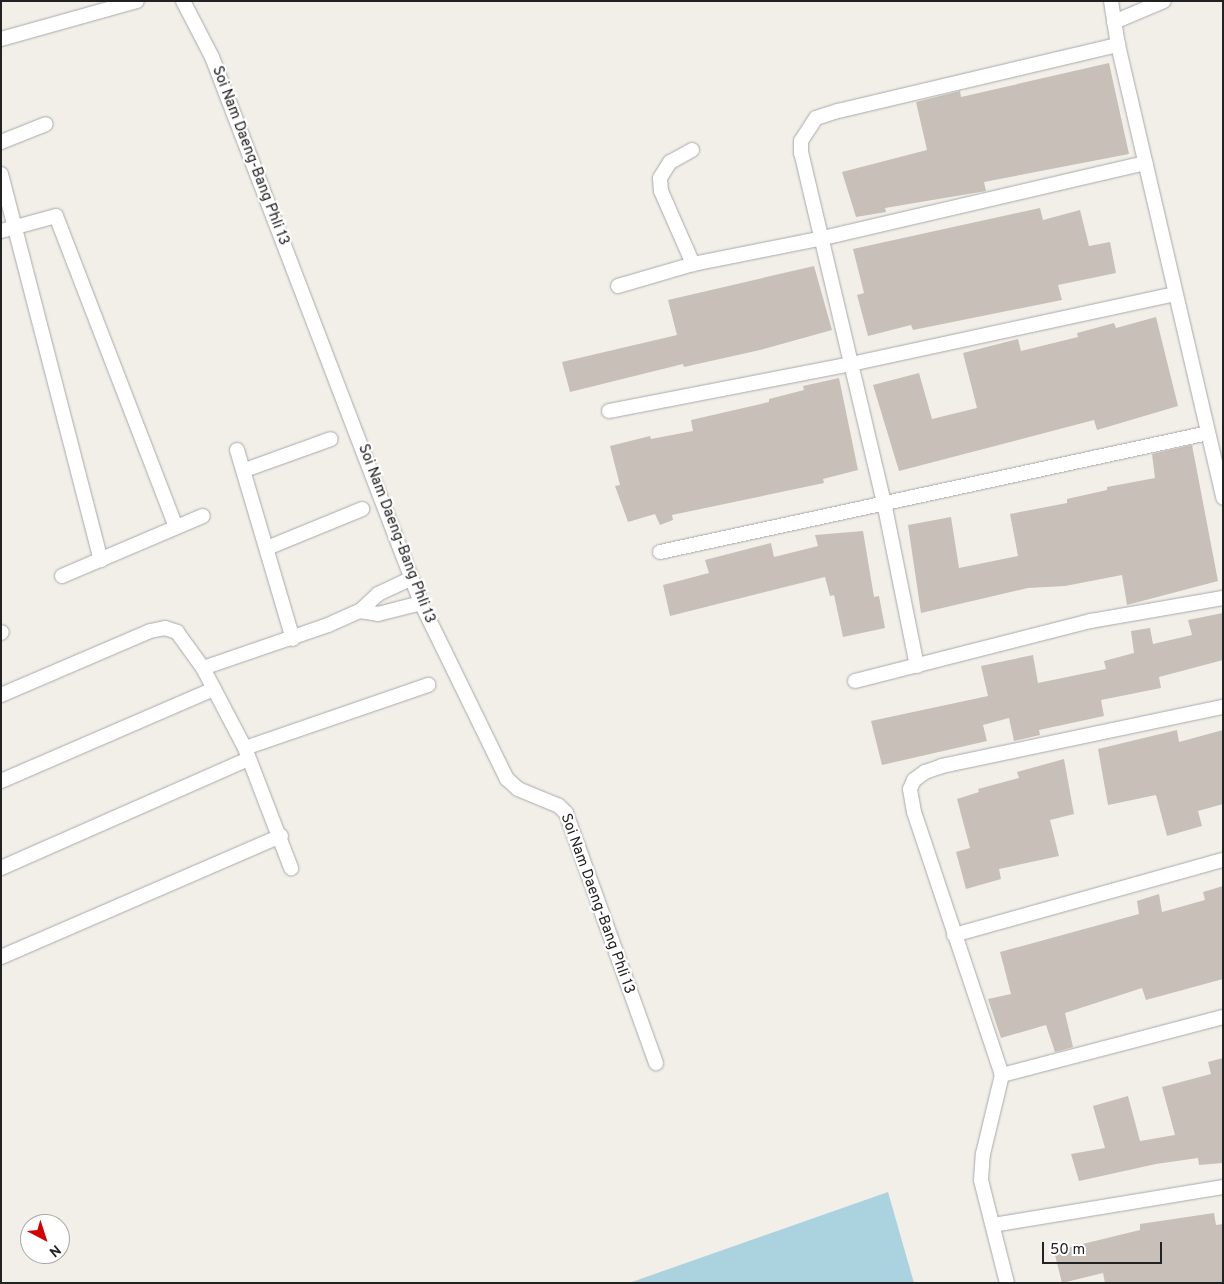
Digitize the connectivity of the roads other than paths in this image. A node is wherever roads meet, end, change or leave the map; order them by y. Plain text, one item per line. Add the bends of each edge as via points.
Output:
1 (137, 1) edge
2 (183, 1) edge
3 (1111, 1) edge
4 (1164, 1) edge
5 (1114, 22) junction
6 (1, 39) edge
7 (1118, 45) junction
8 (46, 124) dead end
9 (1, 142) edge
10 (692, 150) dead end
11 (1145, 163) junction
12 (1, 174) edge
13 (8, 229) edge
14 (824, 238) junction
15 (693, 264) junction
16 (618, 286) dead end
17 (1174, 294) junction
18 (851, 364) junction
19 (608, 411) dead end
20 (1208, 432) junction
21 (331, 439) dead end
22 (237, 450) dead end
23 (245, 470) junction
24 (1223, 498) edge
25 (884, 503) junction
26 (362, 509) dead end
27 (203, 516) dead end
28 (176, 527) junction
29 (267, 548) junction
30 (660, 552) dead end
31 (101, 560) junction
32 (62, 576) dead end
33 (410, 579) junction
34 (1223, 598) edge
35 (420, 602) junction
36 (360, 611) junction
37 (293, 639) junction
38 (917, 666) junction
39 (203, 668) junction
40 (855, 681) dead end
41 (428, 685) dead end
42 (214, 689) junction
43 (1, 695) edge
44 (1223, 707) edge
45 (247, 754) junction
46 (1, 781) edge
47 (281, 836) junction
48 (1223, 860) edge
49 (1, 868) edge
50 (291, 868) dead end
51 (954, 935) junction
52 (1, 957) edge
53 (1223, 1017) edge
54 (656, 1063) dead end
55 (1002, 1075) junction
56 (1223, 1186) edge
57 (993, 1225) junction
58 (1007, 1283) edge

1 - 6 street
2 - 33 street, Soi Nam Daeng-Bang Phli 13 via 212,57
3 - 5 street
4 - 5 street
5 - 7 street
7 - 11 street
7 - 14 street via 816,118 806,130 801,153
8 - 9 street
10 - 15 street via 670,162 660,178 662,191
11 - 14 street
11 - 17 street
12 - 13 street
13 - 28 street via 56,216
13 - 31 street
14 - 15 street
14 - 18 street
15 - 16 street
17 - 18 street
17 - 20 street
18 - 19 street
18 - 25 street
20 - 24 street
20 - 25 street
21 - 23 street
22 - 23 street
23 - 29 street
25 - 30 street
25 - 38 street
26 - 29 street
27 - 28 street
28 - 31 street
29 - 37 street
31 - 32 street
33 - 35 street, Soi Nam Daeng-Bang Phli 13
33 - 36 street via 378,594
34 - 38 street via 1091,621
35 - 36 street via 378,614
35 - 54 street, Soi Nam Daeng-Bang Phli 13 via 507,779 518,789 559,806 566,813
36 - 37 street
37 - 39 street
38 - 40 street
39 - 42 street
39 - 43 street via 185,640 177,632 165,628 150,631
41 - 45 street
42 - 45 street
42 - 46 street
44 - 51 street via 942,766 914,780 910,790 914,812
45 - 47 street
45 - 49 street
47 - 50 street
47 - 52 street
48 - 51 street
51 - 55 street
53 - 55 street
55 - 57 street via 982,1171
56 - 57 street
57 - 58 street

